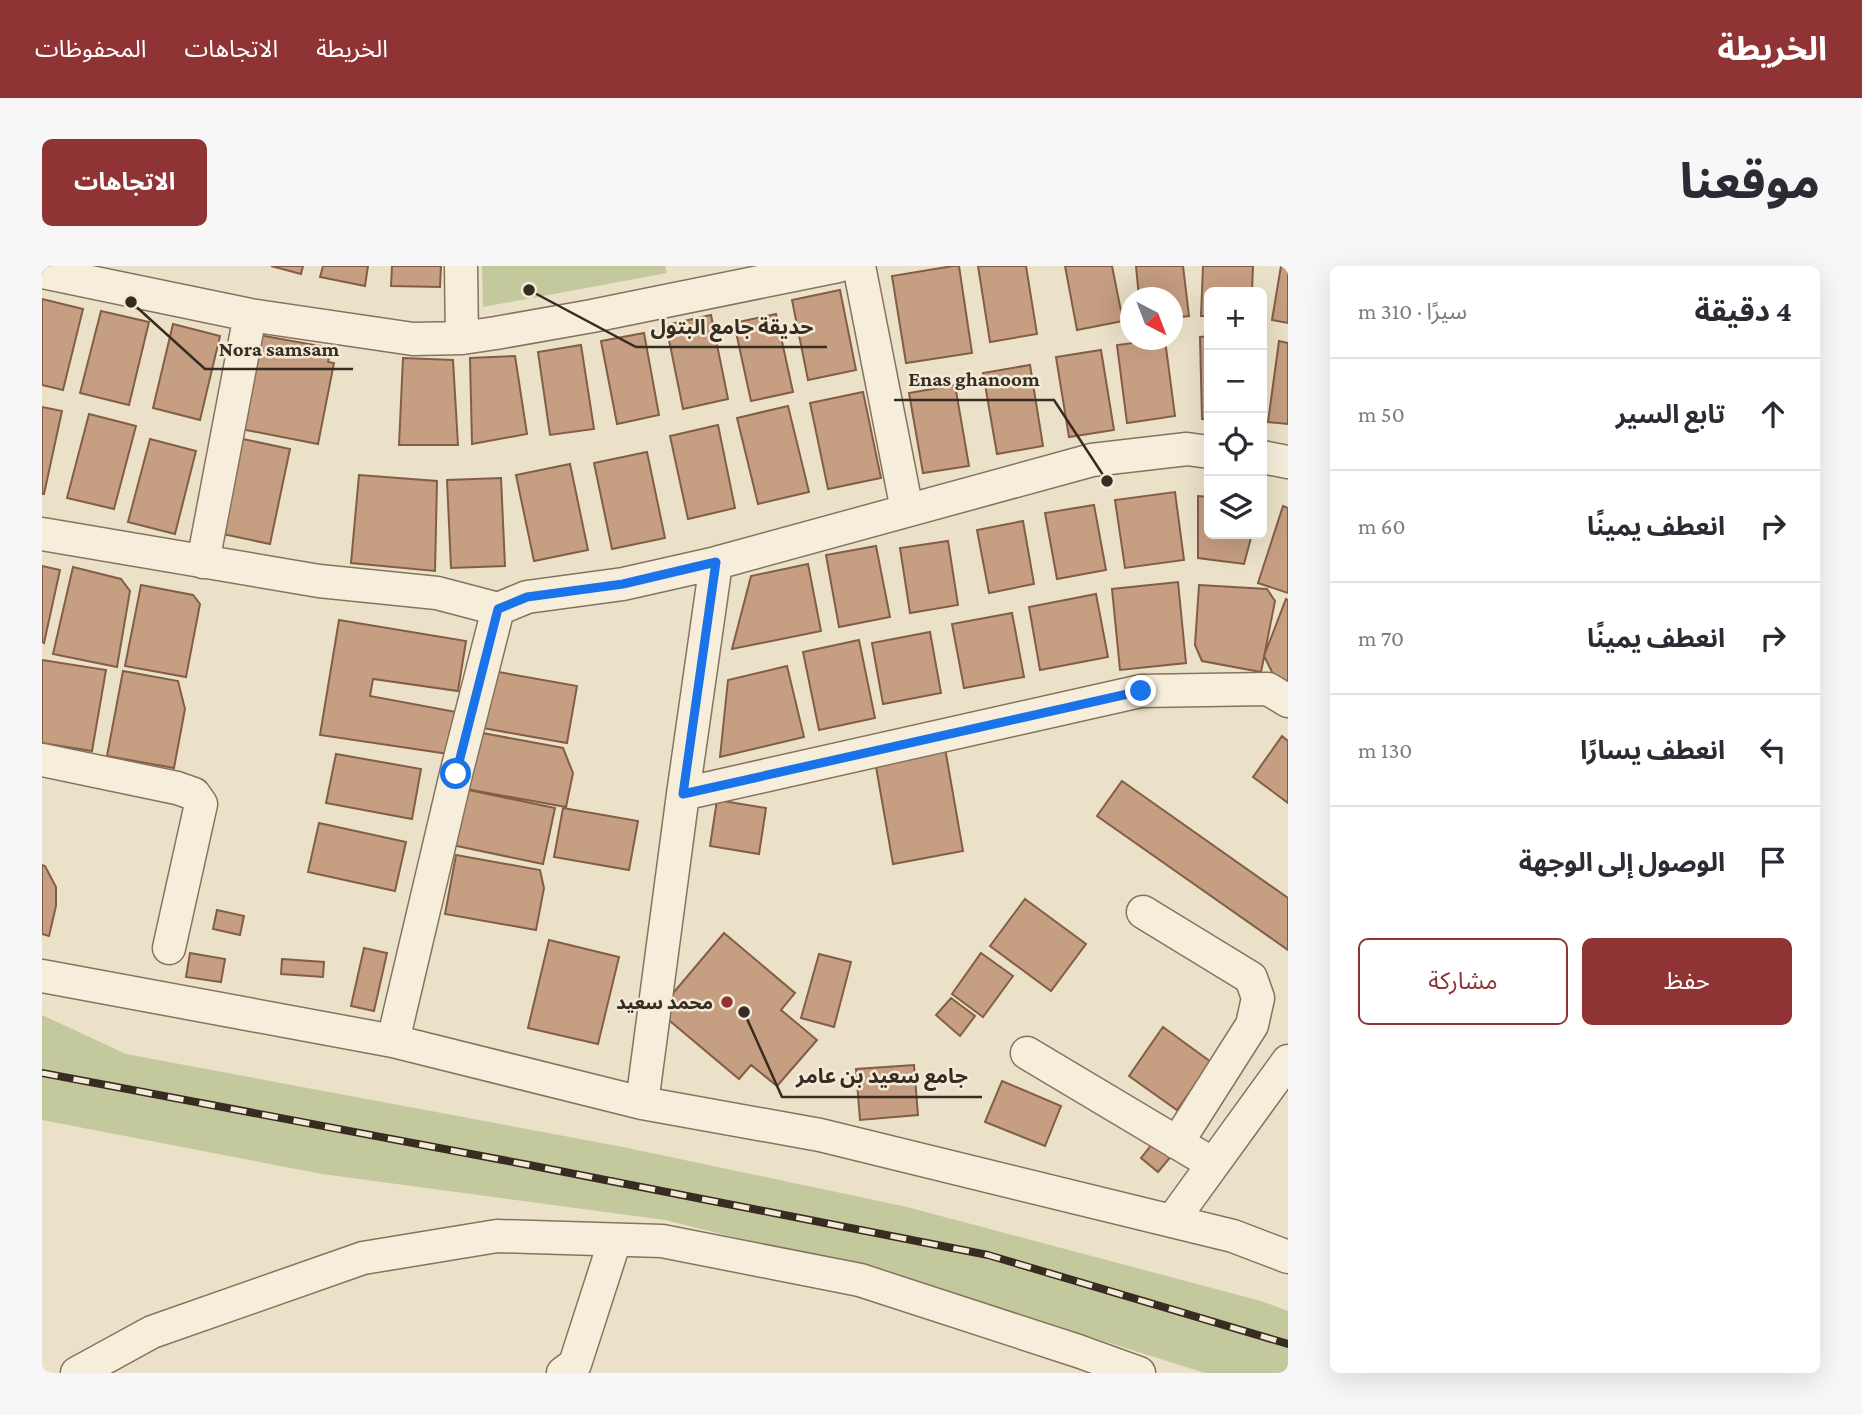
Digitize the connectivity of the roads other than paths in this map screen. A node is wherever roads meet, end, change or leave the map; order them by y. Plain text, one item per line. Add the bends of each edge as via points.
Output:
1 (461, 266) edge
2 (838, 266) edge
3 (859, 266) edge
4 (42, 272) edge
5 (250, 315) junction
6 (462, 338) junction
7 (1204, 451) edge
8 (1267, 458) edge
9 (1288, 463) edge
10 (907, 510) junction
11 (42, 534) edge
12 (203, 562) junction
13 (716, 562) junction
14 (498, 609) junction
15 (1288, 701) edge
16 (42, 760) edge
17 (683, 794) junction
18 (1143, 912) dead end
19 (169, 948) dead end
20 (42, 976) edge
21 (393, 1041) junction
22 (1027, 1053) dead end
23 (1288, 1061) edge
24 (642, 1103) junction
25 (1177, 1143) junction
26 (1213, 1164) junction
27 (1172, 1221) junction
28 (615, 1240) junction
29 (1288, 1256) edge
30 (77, 1373) edge
31 (563, 1373) edge
32 (1139, 1373) edge

1 - 6 street
2 - 6 street
3 - 10 street
4 - 5 street
5 - 6 street via 413,339
5 - 12 street
7 - 10 street via 1187,449 1092,460
8 - 9 street
10 - 13 street
11 - 12 street
12 - 14 street via 319,581 437,593
13 - 14 street via 623,584 527,597
13 - 17 street
14 - 21 street
15 - 17 street via 1268,689 1141,691
16 - 19 street via 177,788 194,794 201,804
17 - 24 street
18 - 25 street via 1251,978 1258,998 1252,1025
20 - 21 street
21 - 24 street
22 - 25 street
23 - 26 street
24 - 27 street via 820,1135
25 - 26 street
26 - 27 street
27 - 29 street
28 - 30 street via 497,1236 363,1258 152,1332
28 - 31 street via 575,1364
28 - 32 street via 662,1241 860,1280

